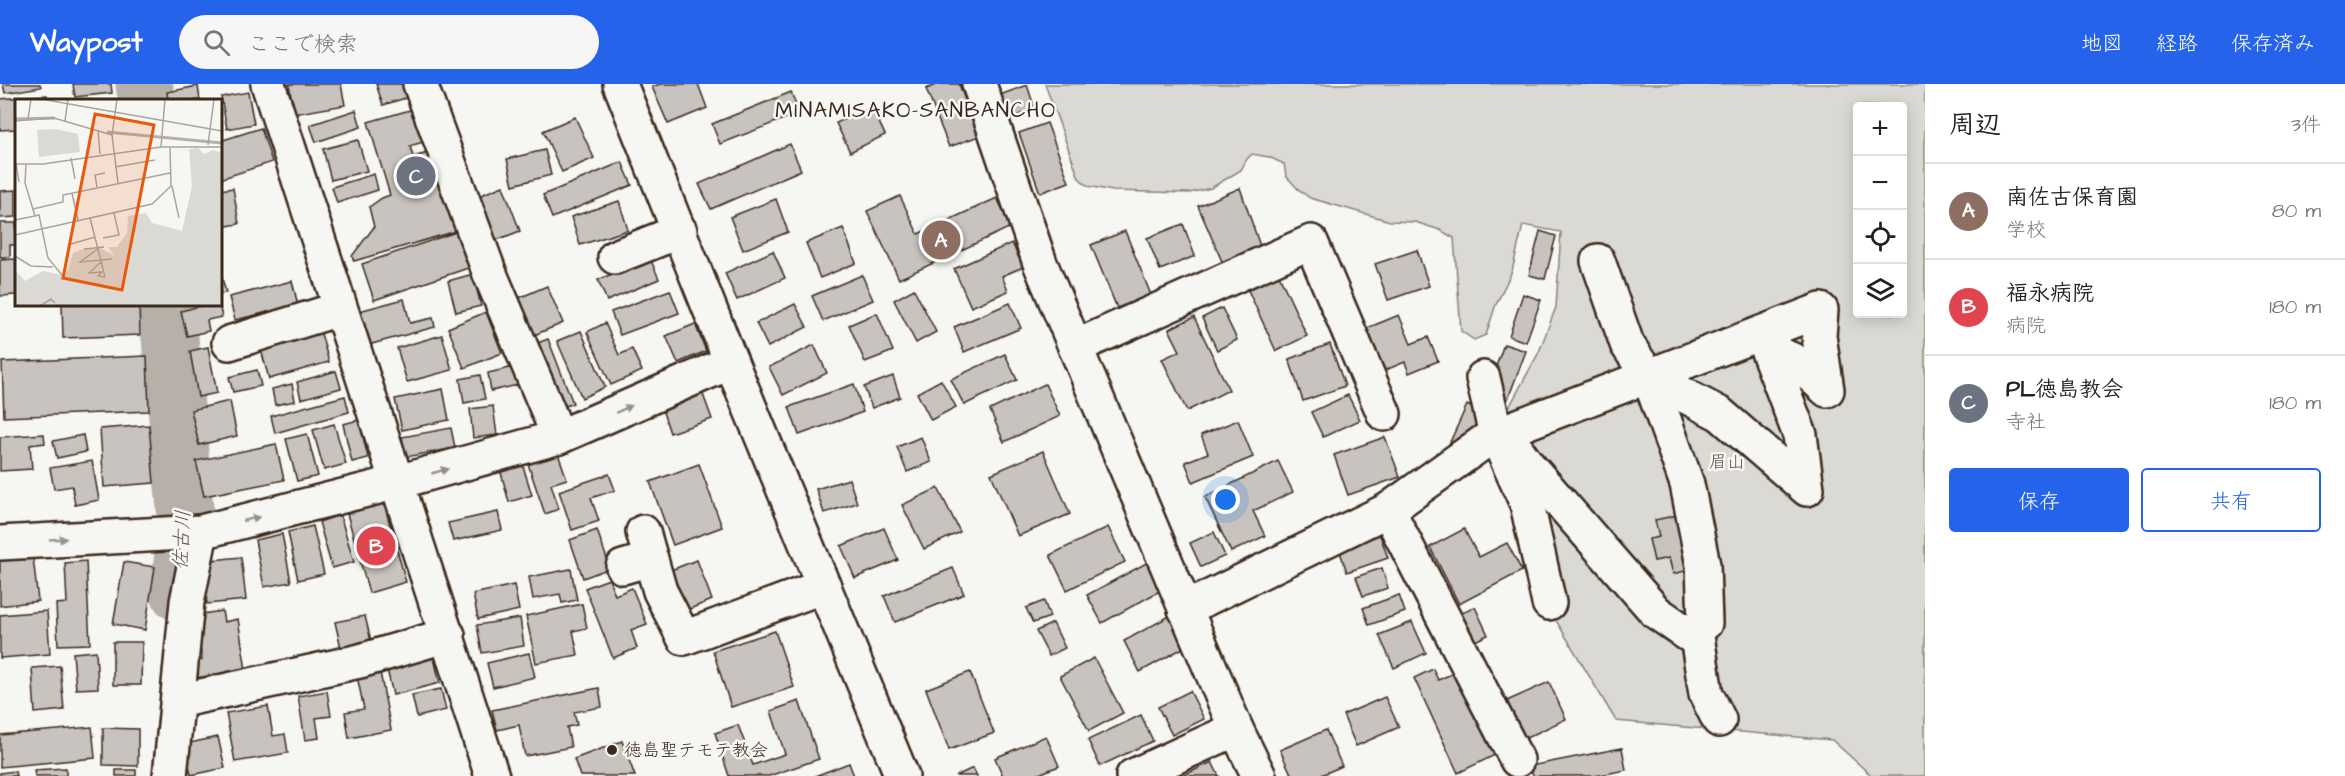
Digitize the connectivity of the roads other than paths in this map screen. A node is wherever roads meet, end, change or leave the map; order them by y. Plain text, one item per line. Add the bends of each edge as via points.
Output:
1 (268, 84) edge
2 (420, 84) edge
3 (620, 84) edge
4 (979, 84) edge
5 (680, 231) junction
6 (615, 257) dead end
7 (1598, 261) dead end
8 (339, 309) junction
9 (229, 343) dead end
10 (1076, 347) junction
11 (731, 362) junction
12 (1649, 377) junction
13 (1483, 378) dead end
14 (1384, 414) dead end
15 (1500, 433) junction
16 (559, 437) junction
17 (398, 482) junction
18 (1388, 510) junction
19 (189, 532) junction
20 (0, 543) edge
21 (639, 553) dead end
22 (824, 586) junction
23 (1549, 603) dead end
24 (1185, 609) junction
25 (1696, 630) junction
26 (448, 635) junction
27 (178, 701) junction
28 (1719, 720) dead end
29 (1236, 729) junction
30 (1518, 760) dead end
31 (170, 776) edge
32 (492, 776) edge
33 (902, 776) edge
34 (1133, 776) edge
35 (1258, 776) edge

1 - 8 street
2 - 16 street via 490,274
3 - 5 street
4 - 10 street via 1040,262
5 - 6 street
5 - 11 street
7 - 12 street via 1627,344
8 - 9 street
8 - 17 street
10 - 14 street via 1311,242
10 - 24 street
16 -> 11 street
11 - 22 street
12 - 12 street via 1720,414 1807,489 1800,435 1767,349 1795,361 1827,390 1819,336 1821,310
12 - 15 street
12 - 25 street via 1686,484 1703,566 1705,623
13 - 15 street
15 - 18 street
15 - 23 street via 1527,504
15 - 25 street via 1656,612 1689,635
17 -> 16 street
19 -> 17 street
17 - 26 street
18 - 24 street
18 - 30 street
20 -> 19 street
19 - 27 street
21 - 22 street via 684,638
22 - 33 street
24 - 29 street
25 - 28 street via 1706,694
26 - 27 street via 360,661
26 - 32 street
27 - 31 street
29 - 34 street
29 - 35 street

